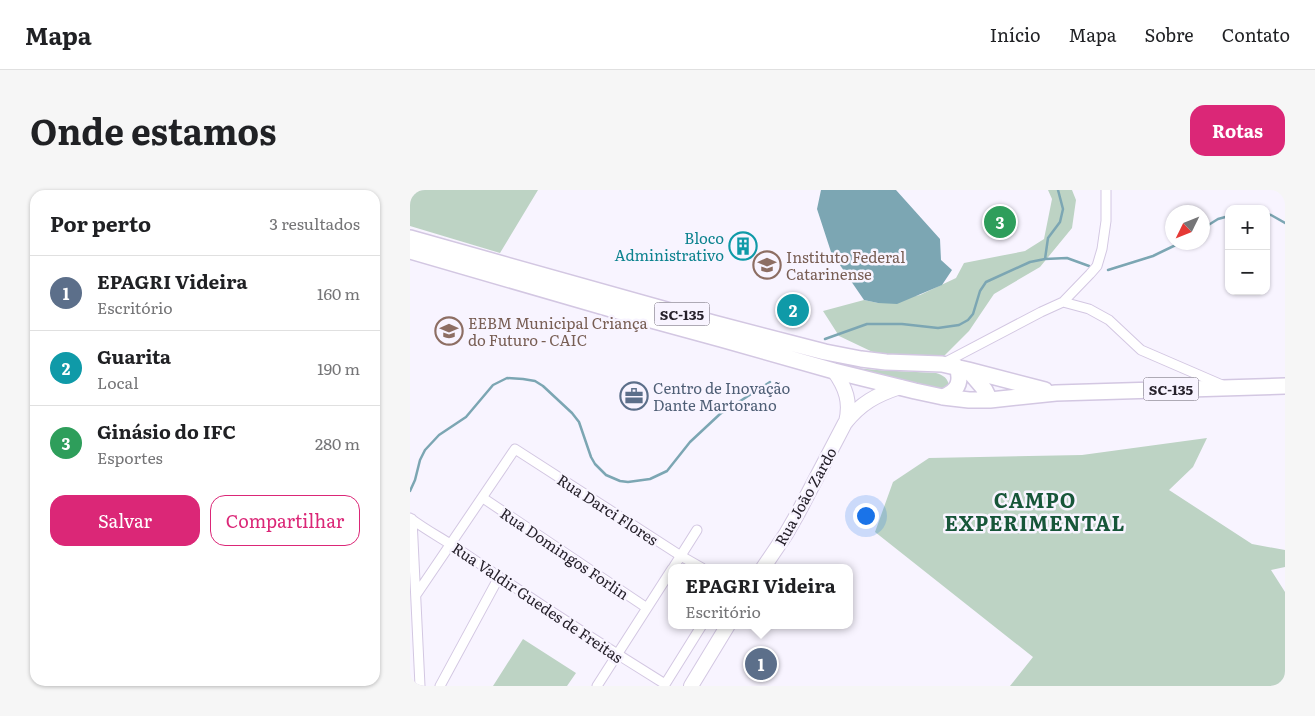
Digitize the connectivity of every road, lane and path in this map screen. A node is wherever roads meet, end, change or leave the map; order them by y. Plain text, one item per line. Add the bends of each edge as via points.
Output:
1 (1106, 190) edge
2 (410, 238) edge
3 (410, 251) edge
4 (1063, 302) junction
5 (986, 342) junction
6 (942, 364) junction
7 (963, 368) junction
8 (834, 371) junction
9 (1285, 386) edge
10 (900, 387) junction
11 (1226, 387) junction
12 (1056, 393) junction
13 (943, 396) junction
14 (990, 400) junction
15 (845, 423) junction
16 (482, 498) junction
17 (411, 519) edge
18 (697, 530) dead end
19 (452, 544) junction
20 (681, 556) junction
21 (676, 564) edge
22 (695, 564) edge
23 (766, 564) edge
24 (668, 576) edge
25 (499, 577) junction
26 (416, 595) junction
27 (647, 608) junction
28 (699, 629) edge
29 (726, 629) edge
30 (617, 655) junction
31 (664, 685) edge
32 (420, 686) edge
33 (440, 686) edge
34 (597, 686) edge
35 (691, 686) edge

1 - 4 street via 1106,221 1097,266
2 - 6 main road, SC-135 via 825,352 878,361
3 - 8 main road, SC-135
4 - 5 street
4 - 11 street via 1089,308 1109,320 1141,350
5 - 6 street
5 - 7 street
6 - 7 main road, SC-135
7 - 12 main road, SC-135
7 - 13 main road via 956,389
7 - 14 main road via 985,390
8 - 10 main road, SC-135
8 - 15 main road, Rua João Zardo via 848,399
9 - 11 main road, SC-135
10 - 13 main road, SC-135
10 - 15 main road, Rua João Zardo via 865,402
11 - 12 main road, SC-135
12 - 14 main road, SC-135
13 - 14 main road, SC-135
15 - 23 main road, Rua João Zardo via 794,520
16 - 19 street
16 - 20 street, Rua Darci Flores via 515,449
16 - 27 street, Rua Domingos Forlin
17 - 19 street, Rua Valdir Guedes de Freitas
17 - 26 street
18 - 20 street
19 - 25 street, Rua Valdir Guedes de Freitas
19 - 26 street
20 - 21 street
20 - 22 street, Rua Darci Flores
24 - 27 street
25 - 30 street, Rua Valdir Guedes de Freitas
25 - 33 street
26 - 32 street
27 - 30 street
28 - 31 street
29 - 35 main road
30 - 31 street, Rua Valdir Guedes de Freitas
30 - 34 street

